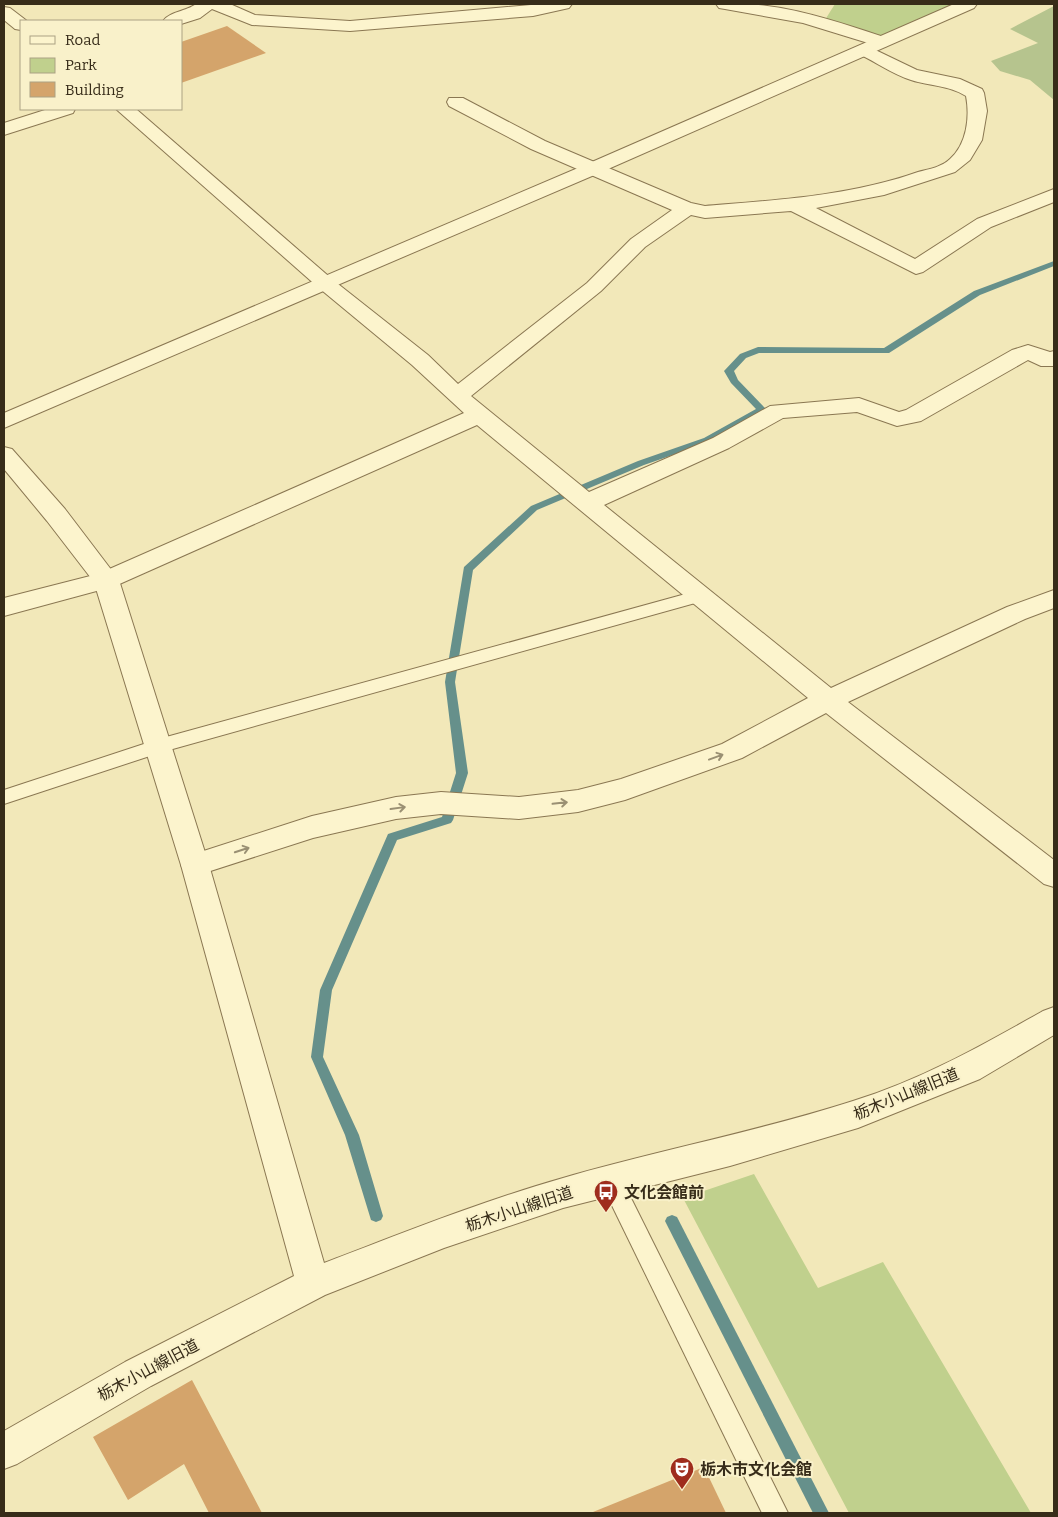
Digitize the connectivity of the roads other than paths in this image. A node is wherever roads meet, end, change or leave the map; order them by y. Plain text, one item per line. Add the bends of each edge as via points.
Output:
1 (207, 4) edge
2 (216, 4) edge
3 (563, 4) edge
4 (725, 4) edge
5 (968, 4) edge
6 (4, 12) edge
7 (175, 20) edge
8 (20, 24) edge
9 (873, 46) junction
10 (456, 102) dead end
11 (63, 110) edge
12 (126, 110) edge
13 (4, 129) edge
14 (592, 169) junction
15 (1054, 196) edge
16 (794, 204) junction
17 (686, 210) junction
18 (326, 284) junction
19 (1052, 361) edge
20 (458, 395) junction
21 (479, 415) junction
22 (4, 421) edge
23 (4, 454) edge
24 (586, 502) junction
25 (106, 580) junction
26 (700, 596) junction
27 (1054, 599) edge
28 (4, 607) edge
29 (828, 700) junction
30 (159, 746) junction
31 (4, 797) edge
32 (195, 865) junction
33 (1054, 876) edge
34 (1052, 1026) edge
35 (611, 1181) junction
36 (313, 1284) junction
37 (4, 1451) edge
38 (775, 1513) edge

1 - 7 street via 194,14
2 - 3 street via 252,20 350,26 533,11
4 - 9 street via 806,18
5 - 9 street
6 - 8 street
9 - 14 street
9 - 16 street via 918,76 945,80 976,93 979,106 974,137 956,164 924,177 850,197
10 - 14 street
11 - 13 street
12 - 18 street
14 - 17 street
14 - 18 street
15 - 16 street via 984,223 916,268
16 - 17 street via 705,212
17 - 20 street via 638,243 594,287
18 - 20 street
18 - 22 street
19 - 24 street via 1028,352 913,416 897,419 859,405 778,411 721,444
20 - 21 street
21 - 24 street
21 - 25 street
23 - 25 street
24 - 26 street
25 - 28 street
25 - 30 street
26 - 29 street
26 - 30 lane
27 - 29 street via 1016,613
32 -> 29 street via 312,827 396,808 441,803 519,808 578,802 625,790 732,751
29 - 33 street
30 - 31 lane
30 - 32 street
32 - 36 street
34 - 35 street, 栃木小山線旧道 via 969,1069 858,1114
35 - 36 street, 栃木小山線旧道 via 563,1193 440,1234
35 - 38 lane
36 - 37 street, 栃木小山線旧道 via 138,1374

